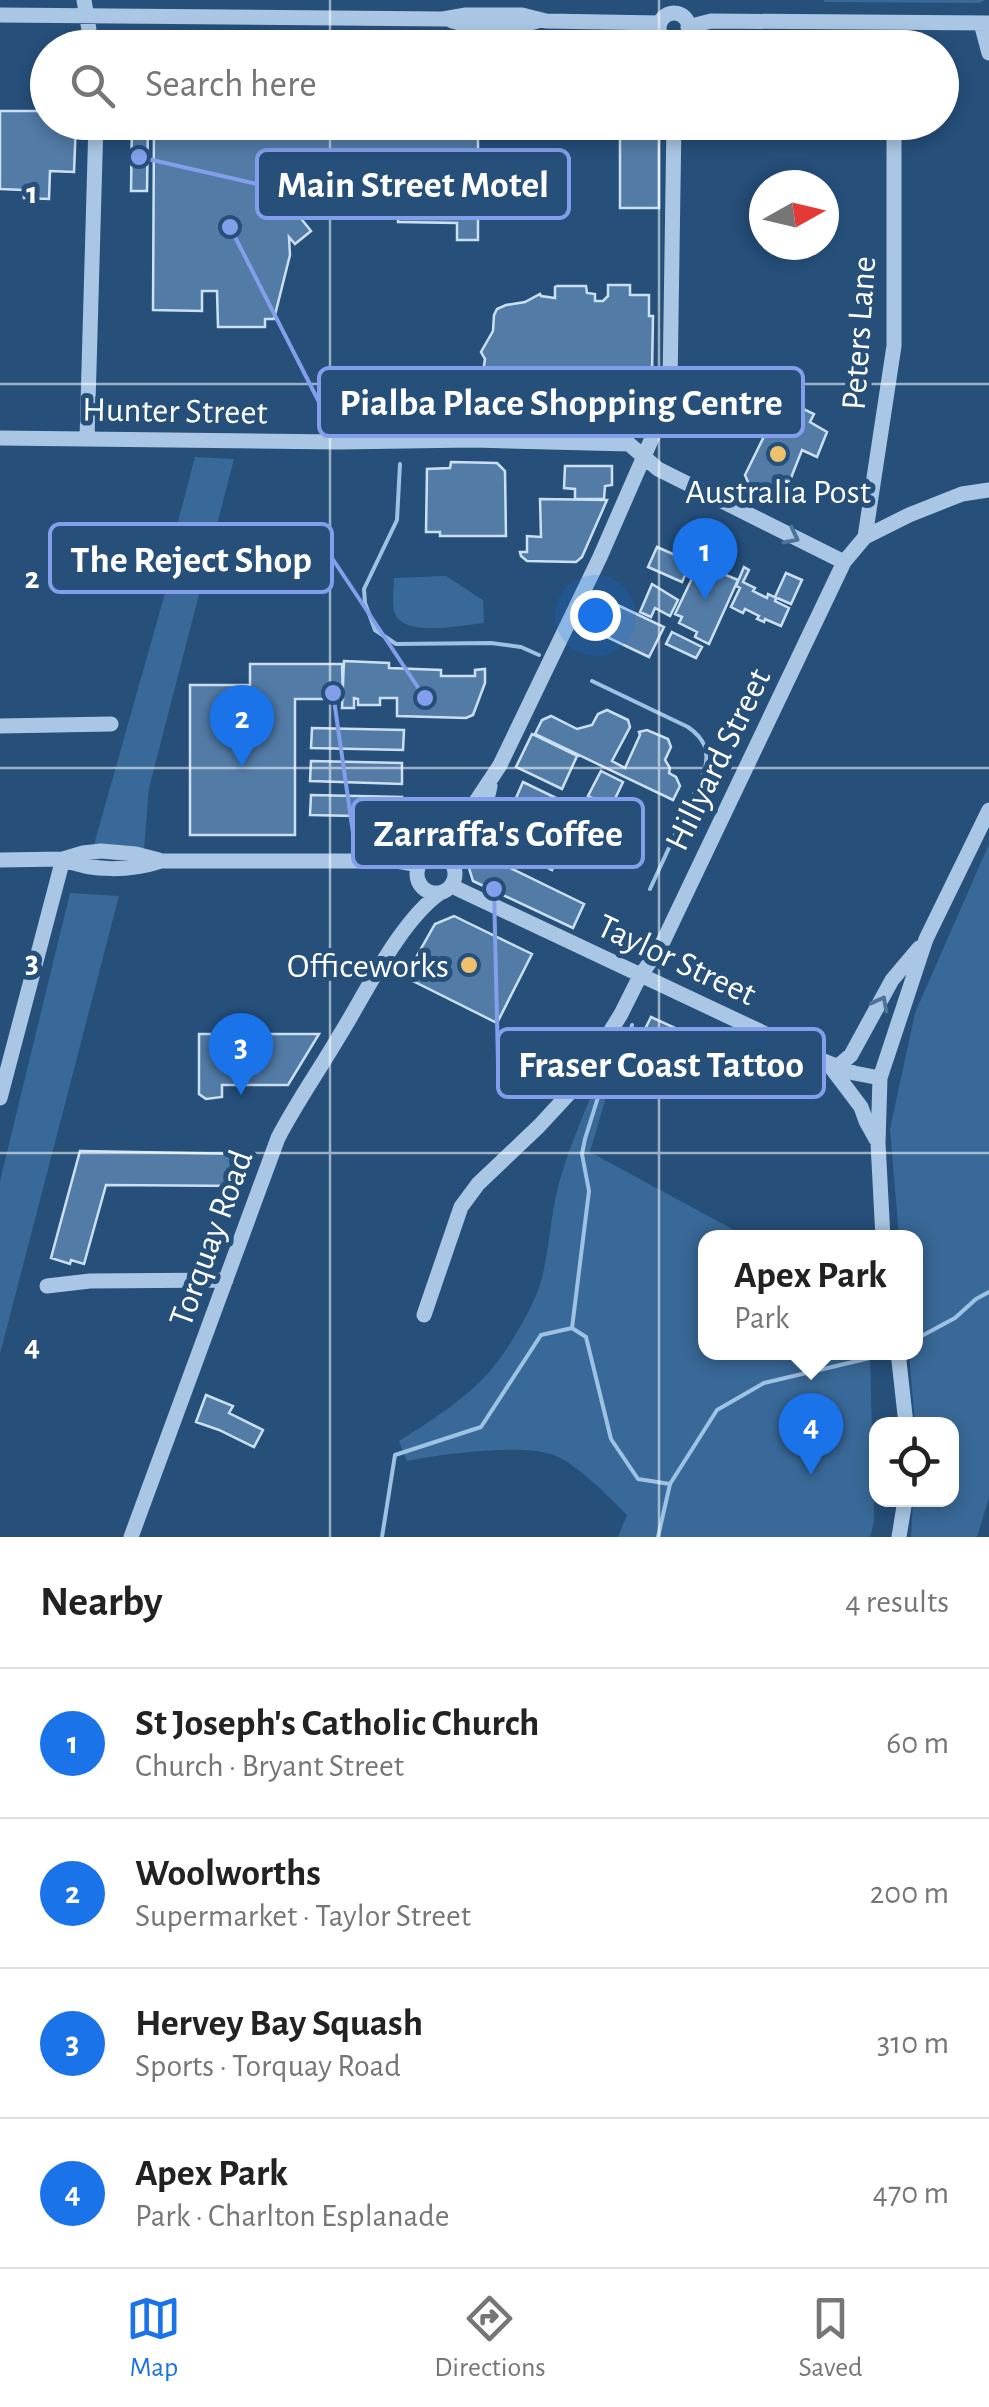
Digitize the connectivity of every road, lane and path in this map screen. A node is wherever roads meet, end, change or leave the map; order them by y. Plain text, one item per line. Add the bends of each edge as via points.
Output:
1 (85, 8) edge
2 (669, 12) edge
3 (0, 16) edge
4 (985, 23) edge
5 (688, 28) joint
6 (989, 53) edge
7 (95, 140) edge
8 (674, 140) edge
9 (894, 140) edge
10 (0, 438) edge
11 (87, 439) junction
12 (644, 458) junction
13 (989, 490) edge
14 (865, 537) junction
15 (844, 562) junction
16 (111, 724) dead end
17 (0, 726) edge
18 (490, 782) junction
19 (989, 810) edge
20 (0, 860) edge
21 (63, 860) junction
22 (423, 867) junction
23 (454, 867) junction
24 (446, 889) junction
25 (408, 924) junction
26 (926, 939) junction
27 (640, 976) junction
28 (832, 1064) junction
29 (880, 1078) junction
30 (0, 1098) edge
31 (878, 1143) junction
32 (882, 1230) edge
33 (226, 1280) junction
34 (47, 1286) dead end
35 (424, 1315) dead end
36 (899, 1360) edge
37 (905, 1417) edge
38 (904, 1507) edge
39 (131, 1537) edge
40 (900, 1537) edge

1 - 2 street via 541,20
1 - 3 street
2 - 5 street via 686,19
4 - 5 street via 711,21
4 - 6 street
7 - 11 street
8 - 12 street, Torquay Road via 670,386
9 - 14 street, Peters Lane via 894,346
10 - 11 street, Hunter Street
11 - 12 street, Hunter Street via 600,442 633,445
12 -> 15 street, Hunter Street
12 - 18 street, Torquay Road
13 - 14 street, Hillyard Street via 962,494
14 - 15 street, Hillyard Street
15 - 27 street, Hillyard Street
16 - 17 street
18 - 22 street, Torquay Road
18 - 23 street, Torquay Road via 487,802
19 - 26 street
20 - 21 street
21 - 22 street via 100,852 160,861 397,861
21 - 30 street
22 - 23 street via 447,858
22 - 24 street, Taylor Street via 427,892
22 - 25 street, Torquay Road
23 - 24 street, Torquay Road
24 - 25 street, Torquay Road
24 - 27 street, Taylor Street
25 - 33 street, Torquay Road via 291,1112
28 -> 26 street via 852,1055 892,980
26 - 29 street
27 - 28 street, Taylor Street
27 - 35 street, Hillyard Street via 576,1086 461,1207
28 - 29 street, Taylor Street
28 - 31 street
29 - 31 street
31 - 32 street
33 - 34 street
33 - 39 street, Torquay Road
36 - 37 street
38 - 40 street

